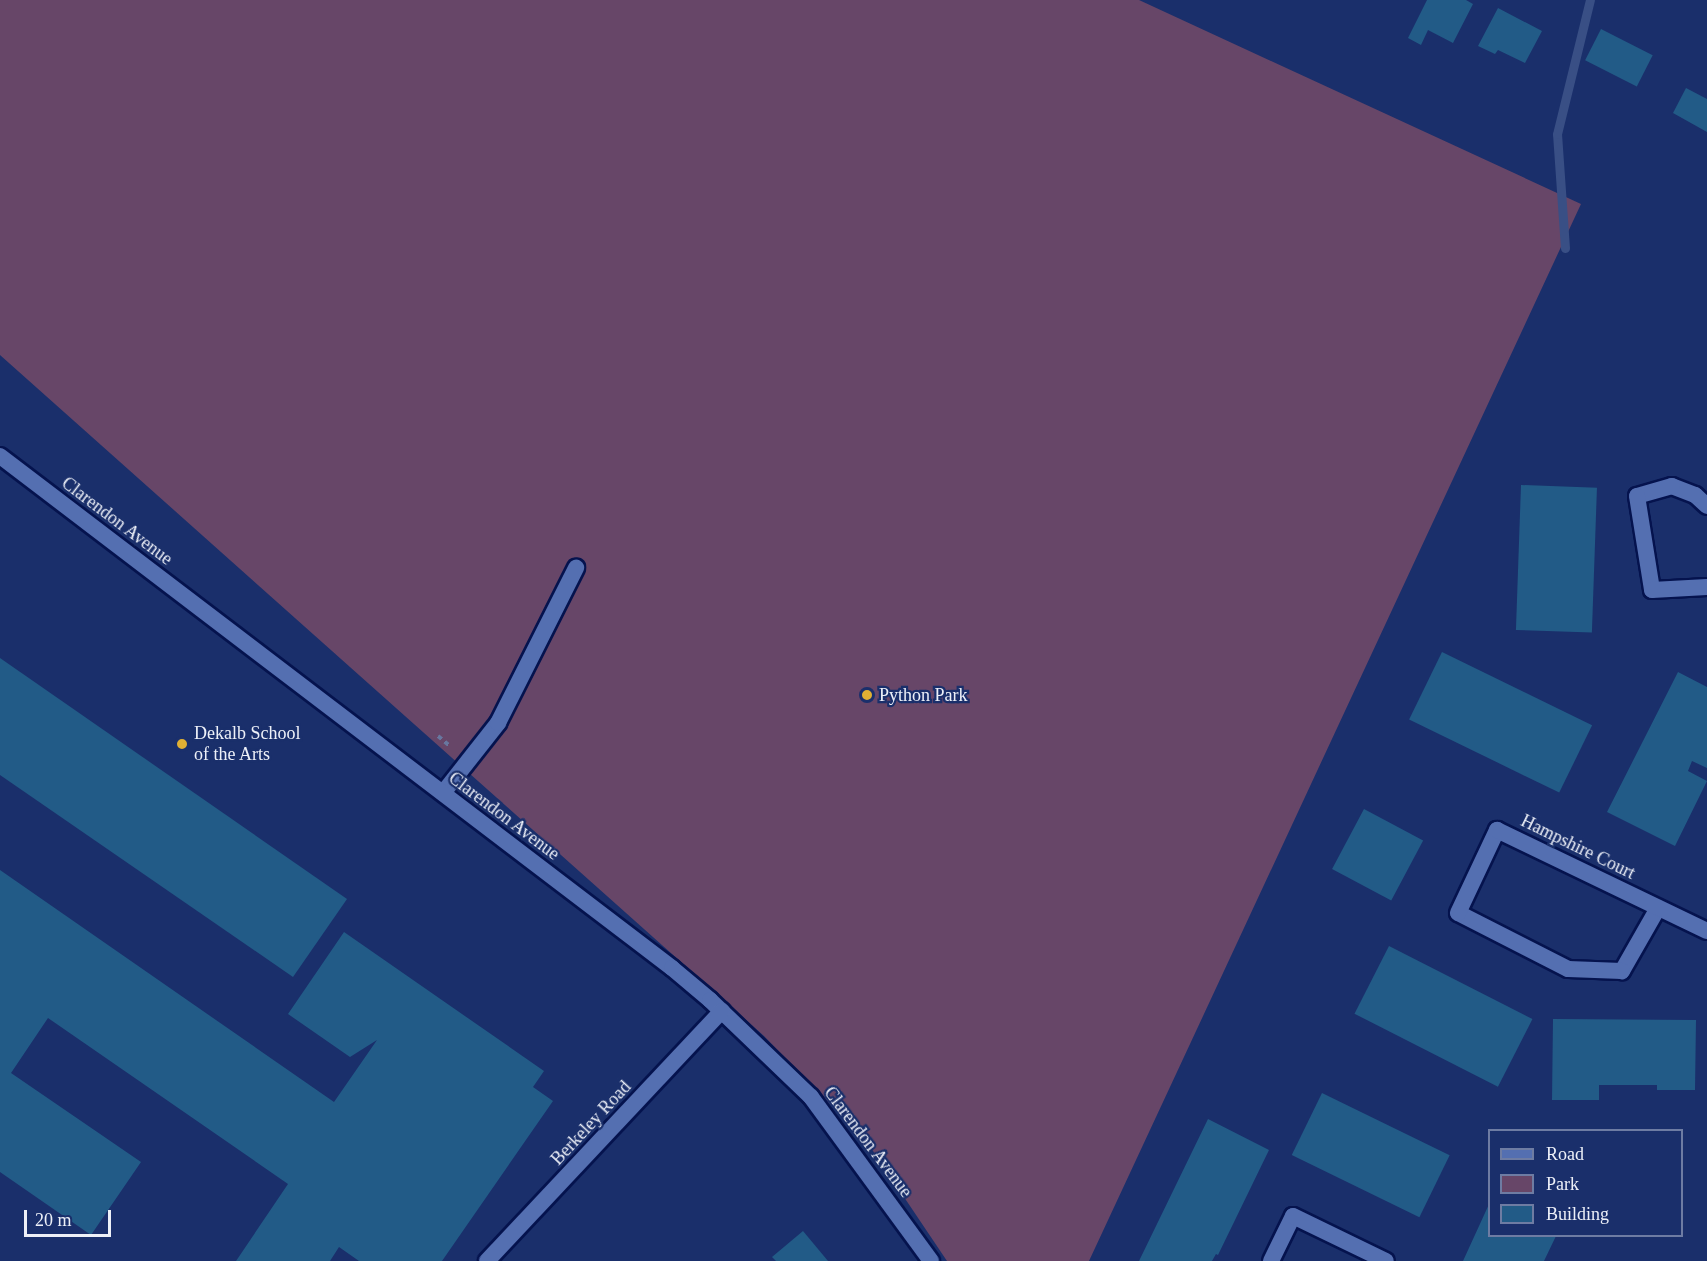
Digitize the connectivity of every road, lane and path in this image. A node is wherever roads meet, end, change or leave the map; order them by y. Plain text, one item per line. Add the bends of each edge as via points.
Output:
1 (0, 456) edge
2 (1707, 507) edge
3 (576, 568) dead end
4 (1707, 587) edge
5 (443, 793) junction
6 (1658, 908) junction
7 (1707, 931) edge
8 (722, 1011) junction
9 (487, 1261) edge
10 (931, 1261) edge
11 (1271, 1261) edge
12 (1386, 1261) edge

1 - 5 street, Clarendon Avenue
2 - 4 street via 1695,495 1672,486 1637,496 1652,590
3 - 5 street via 498,723
5 - 8 street, Clarendon Avenue via 672,968
6 - 6 street, Hampshire Court via 1497,830 1458,913 1568,969 1622,971
6 - 7 street, Hampshire Court
8 - 9 street, Berkeley Road
8 - 10 street, Clarendon Avenue via 811,1097
11 - 12 street via 1293,1216

